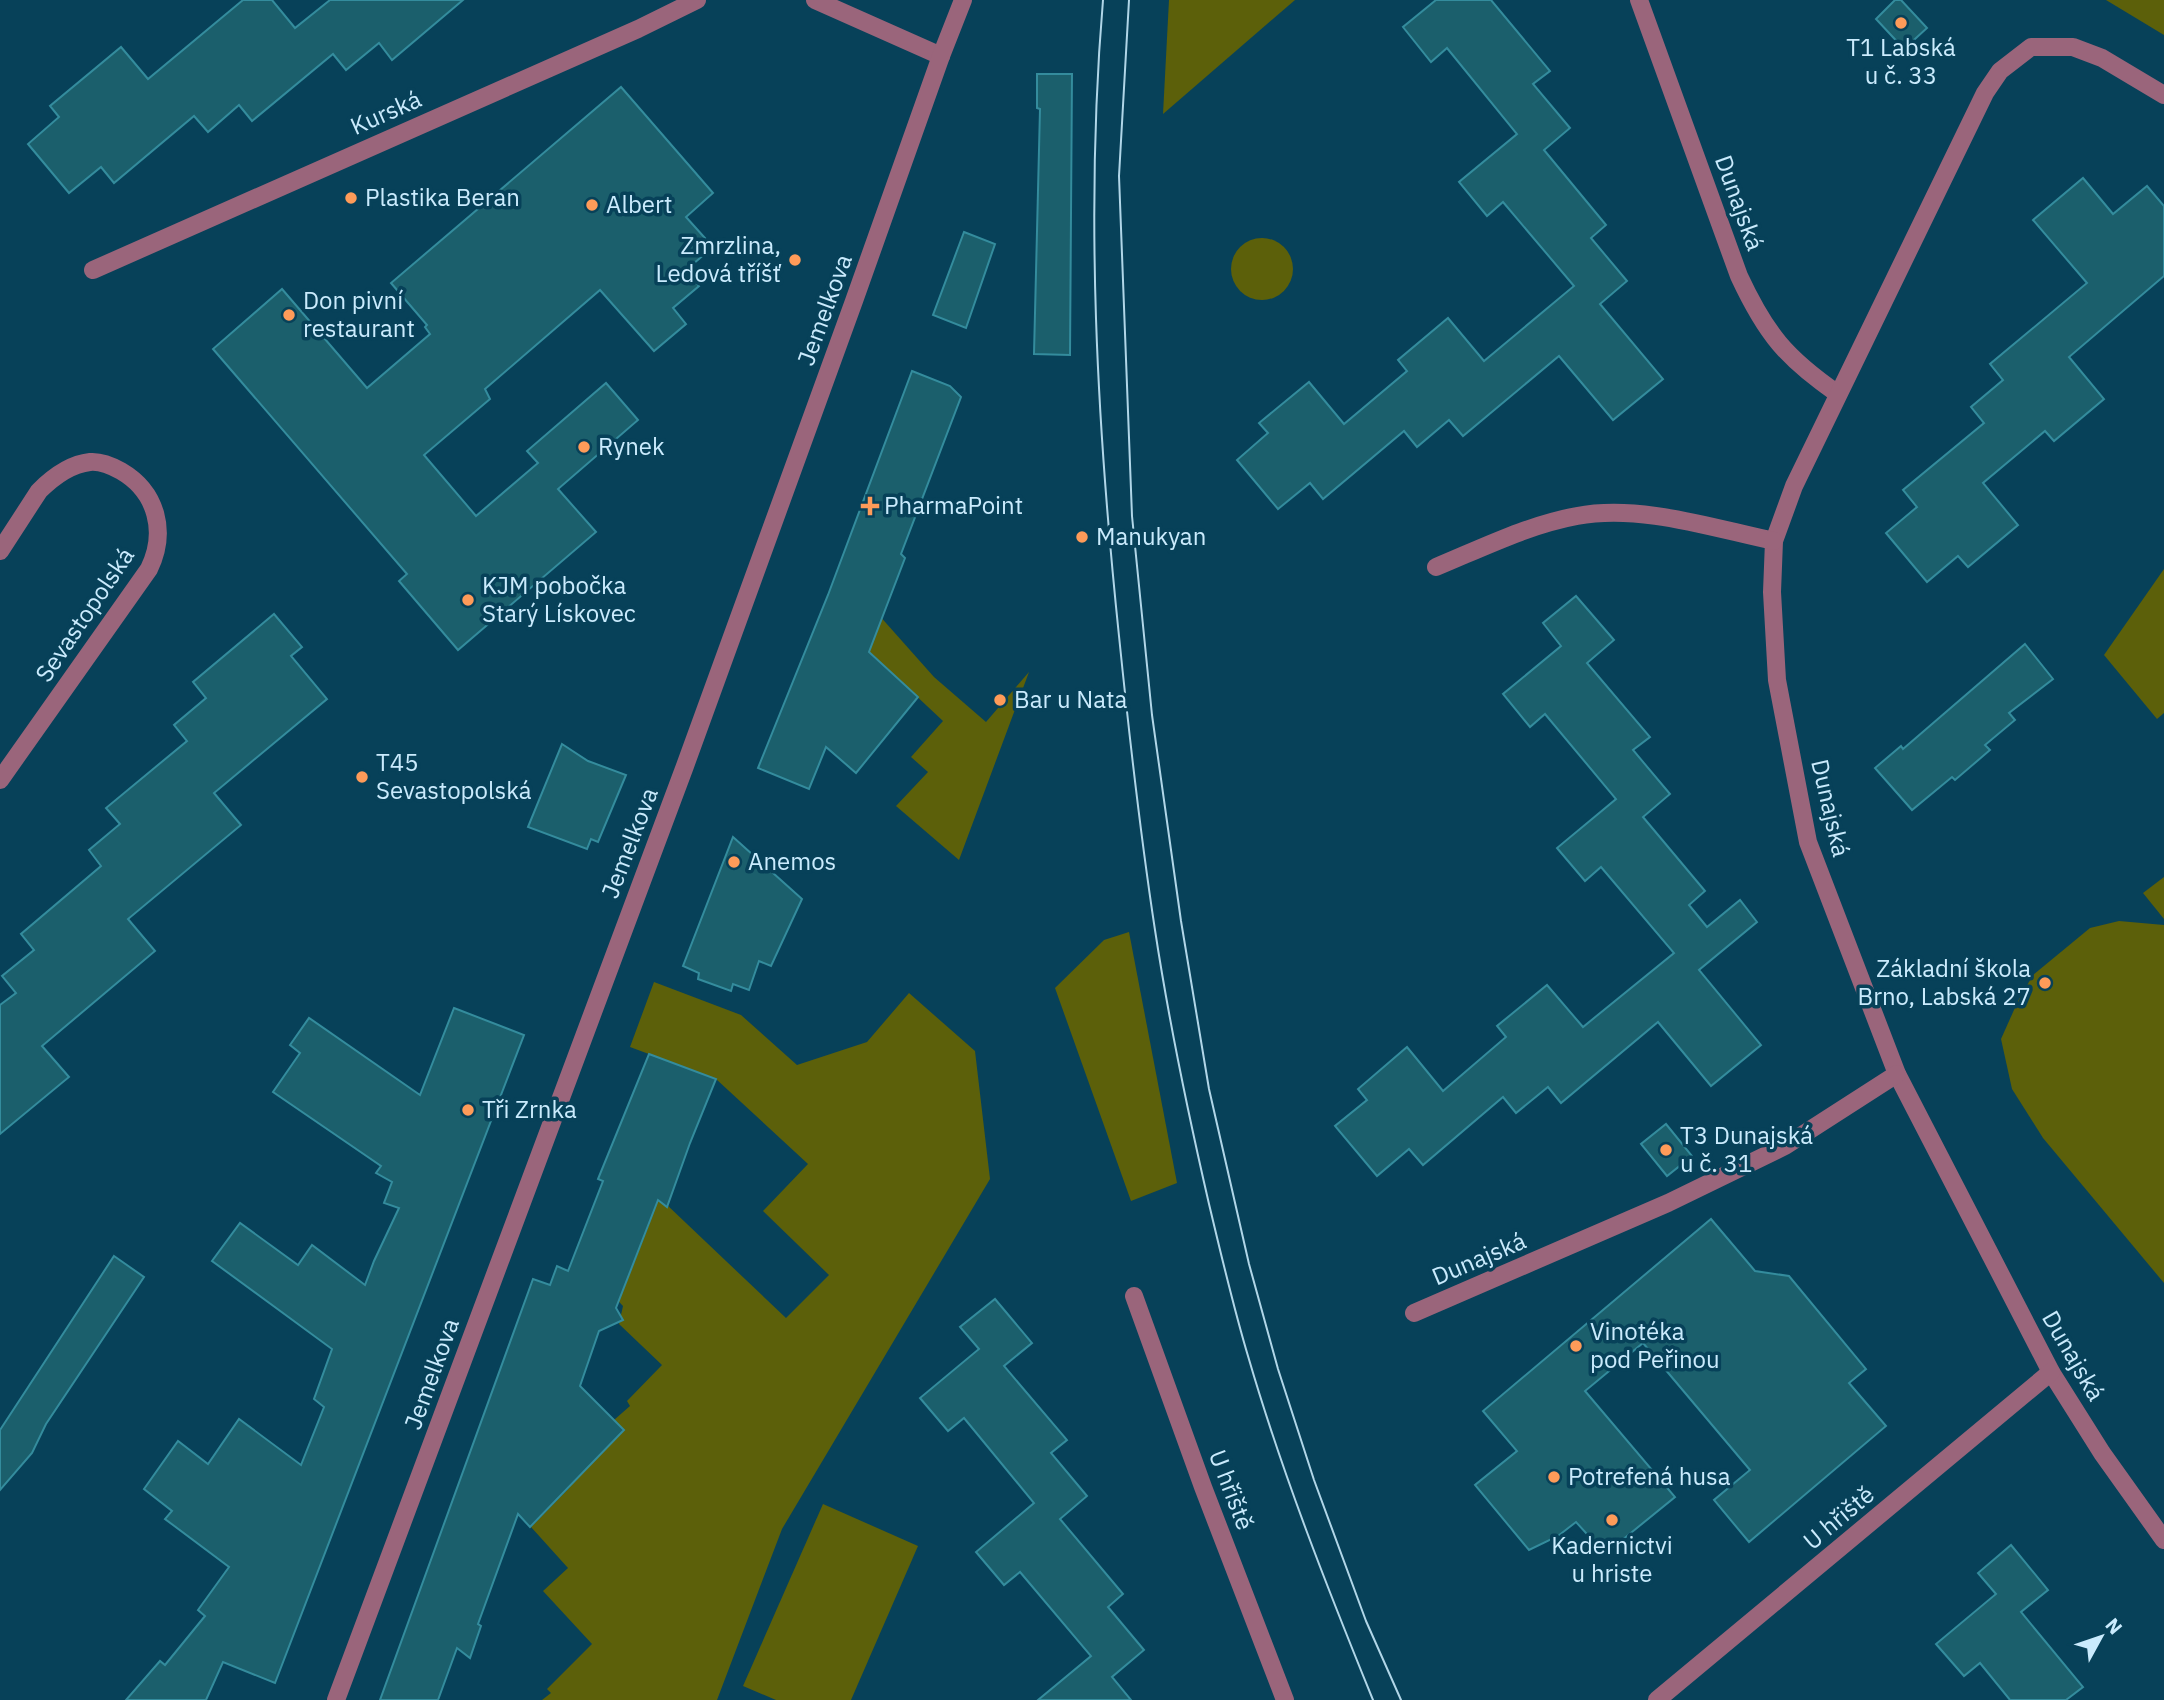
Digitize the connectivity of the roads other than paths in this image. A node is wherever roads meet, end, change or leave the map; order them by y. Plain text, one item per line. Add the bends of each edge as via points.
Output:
1 (697, 0) edge
2 (815, 0) edge
3 (963, 0) edge
4 (1639, 0) edge
5 (941, 56) junction
6 (2164, 95) edge
7 (93, 270) dead end
8 (1838, 394) junction
9 (1774, 541) junction
10 (0, 551) edge
11 (1436, 567) dead end
12 (0, 780) edge
13 (1897, 1074) junction
14 (1134, 1296) dead end
15 (1414, 1313) dead end
16 (2051, 1372) junction
17 (2164, 1540) edge
18 (336, 1700) edge
19 (1285, 1700) edge
20 (1657, 1700) edge

1 - 7 street, Kurská
2 - 5 street
3 - 5 street, Jemelkova
4 - 8 street, Dunajská via 1754,307 1787,353
5 - 18 street, Jemelkova via 690,753
6 - 8 street, Dunajská via 2102,58 2073,47 2031,47 2000,71 1985,93
8 - 9 street, Dunajská via 1794,486
9 - 11 street via 1615,512 1539,525
9 - 13 street, Dunajská via 1777,680 1808,842
10 - 12 street, Sevastopolská via 47,483 90,462 111,465 134,479 148,495 158,518 159,539 149,569
13 - 15 street, Dunajská via 1785,1146 1668,1203
13 - 16 street, Dunajská
14 - 19 street, U hřiště
16 - 17 street, Dunajská
16 - 20 street, U hřiště

